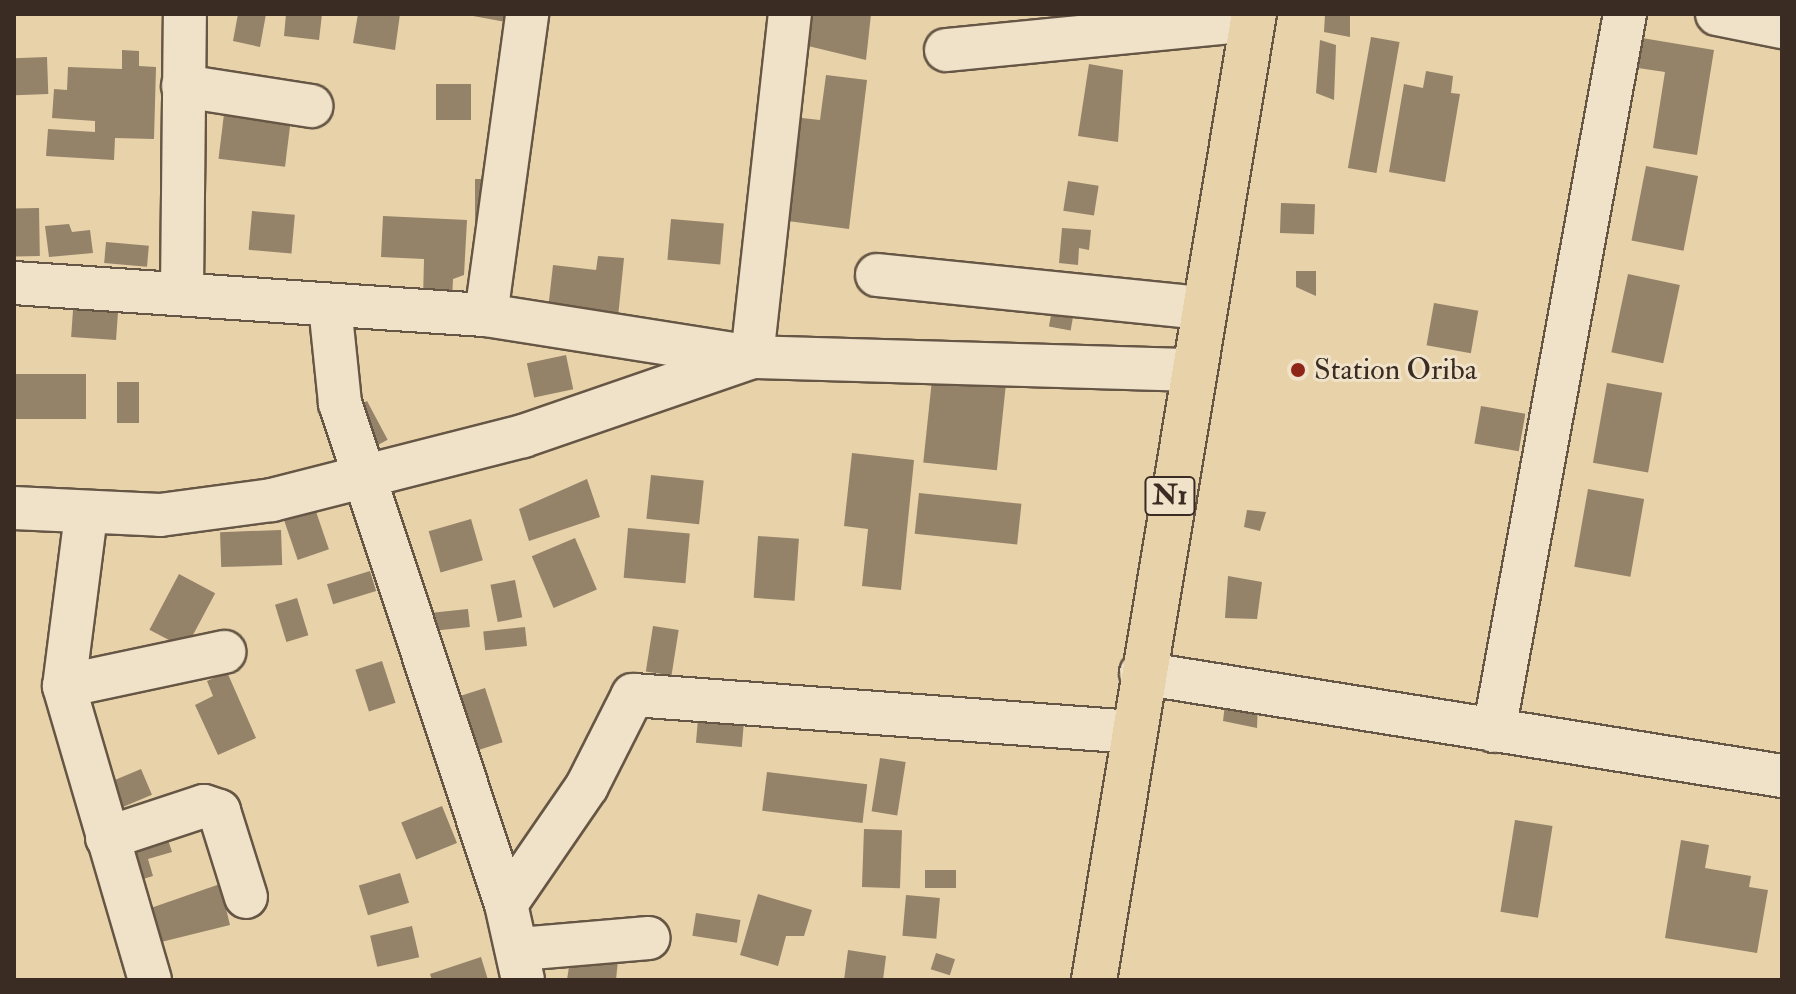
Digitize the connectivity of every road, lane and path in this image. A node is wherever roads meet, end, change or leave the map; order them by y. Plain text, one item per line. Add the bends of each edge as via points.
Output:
1 (185, 14) edge
2 (527, 14) edge
3 (790, 14) edge
4 (1625, 14) edge
5 (1717, 14) edge
6 (1253, 17) edge
7 (1770, 22) edge
8 (946, 50) dead end
9 (183, 86) junction
10 (311, 106) dead end
11 (877, 275) dead end
12 (14, 283) edge
13 (182, 290) junction
14 (330, 306) junction
15 (1201, 308) junction
16 (486, 315) junction
17 (752, 357) junction
18 (1190, 370) junction
19 (367, 474) junction
20 (14, 508) edge
21 (86, 515) junction
22 (224, 652) dead end
23 (1141, 673) junction
24 (64, 686) junction
25 (1494, 731) junction
26 (1133, 732) junction
27 (1782, 776) edge
28 (107, 838) junction
29 (246, 897) dead end
30 (506, 904) junction
31 (649, 938) dead end
32 (521, 964) edge
33 (150, 980) edge
34 (1094, 980) edge

1 - 9 street
2 - 16 street
3 - 17 street
4 - 25 street
5 - 7 street
6 - 8 street
6 - 15 main road, N1
9 - 10 street
9 - 13 street
11 - 15 street
12 - 13 street
13 - 14 street
14 - 16 street
14 - 19 street via 340,403
15 - 18 main road, N1
16 - 17 street
17 - 18 street
17 - 19 street via 537,432
18 - 23 main road, N1
19 - 21 street via 215,510
19 - 30 street
20 - 21 street
21 - 24 street
22 - 24 street
23 - 25 street
23 - 26 main road, N1
24 - 28 street
25 - 27 street
26 - 30 street via 633,695 587,786
26 - 34 main road, N1
28 - 29 street via 204,806 219,811
28 - 33 street
30 - 32 street
31 - 32 street

